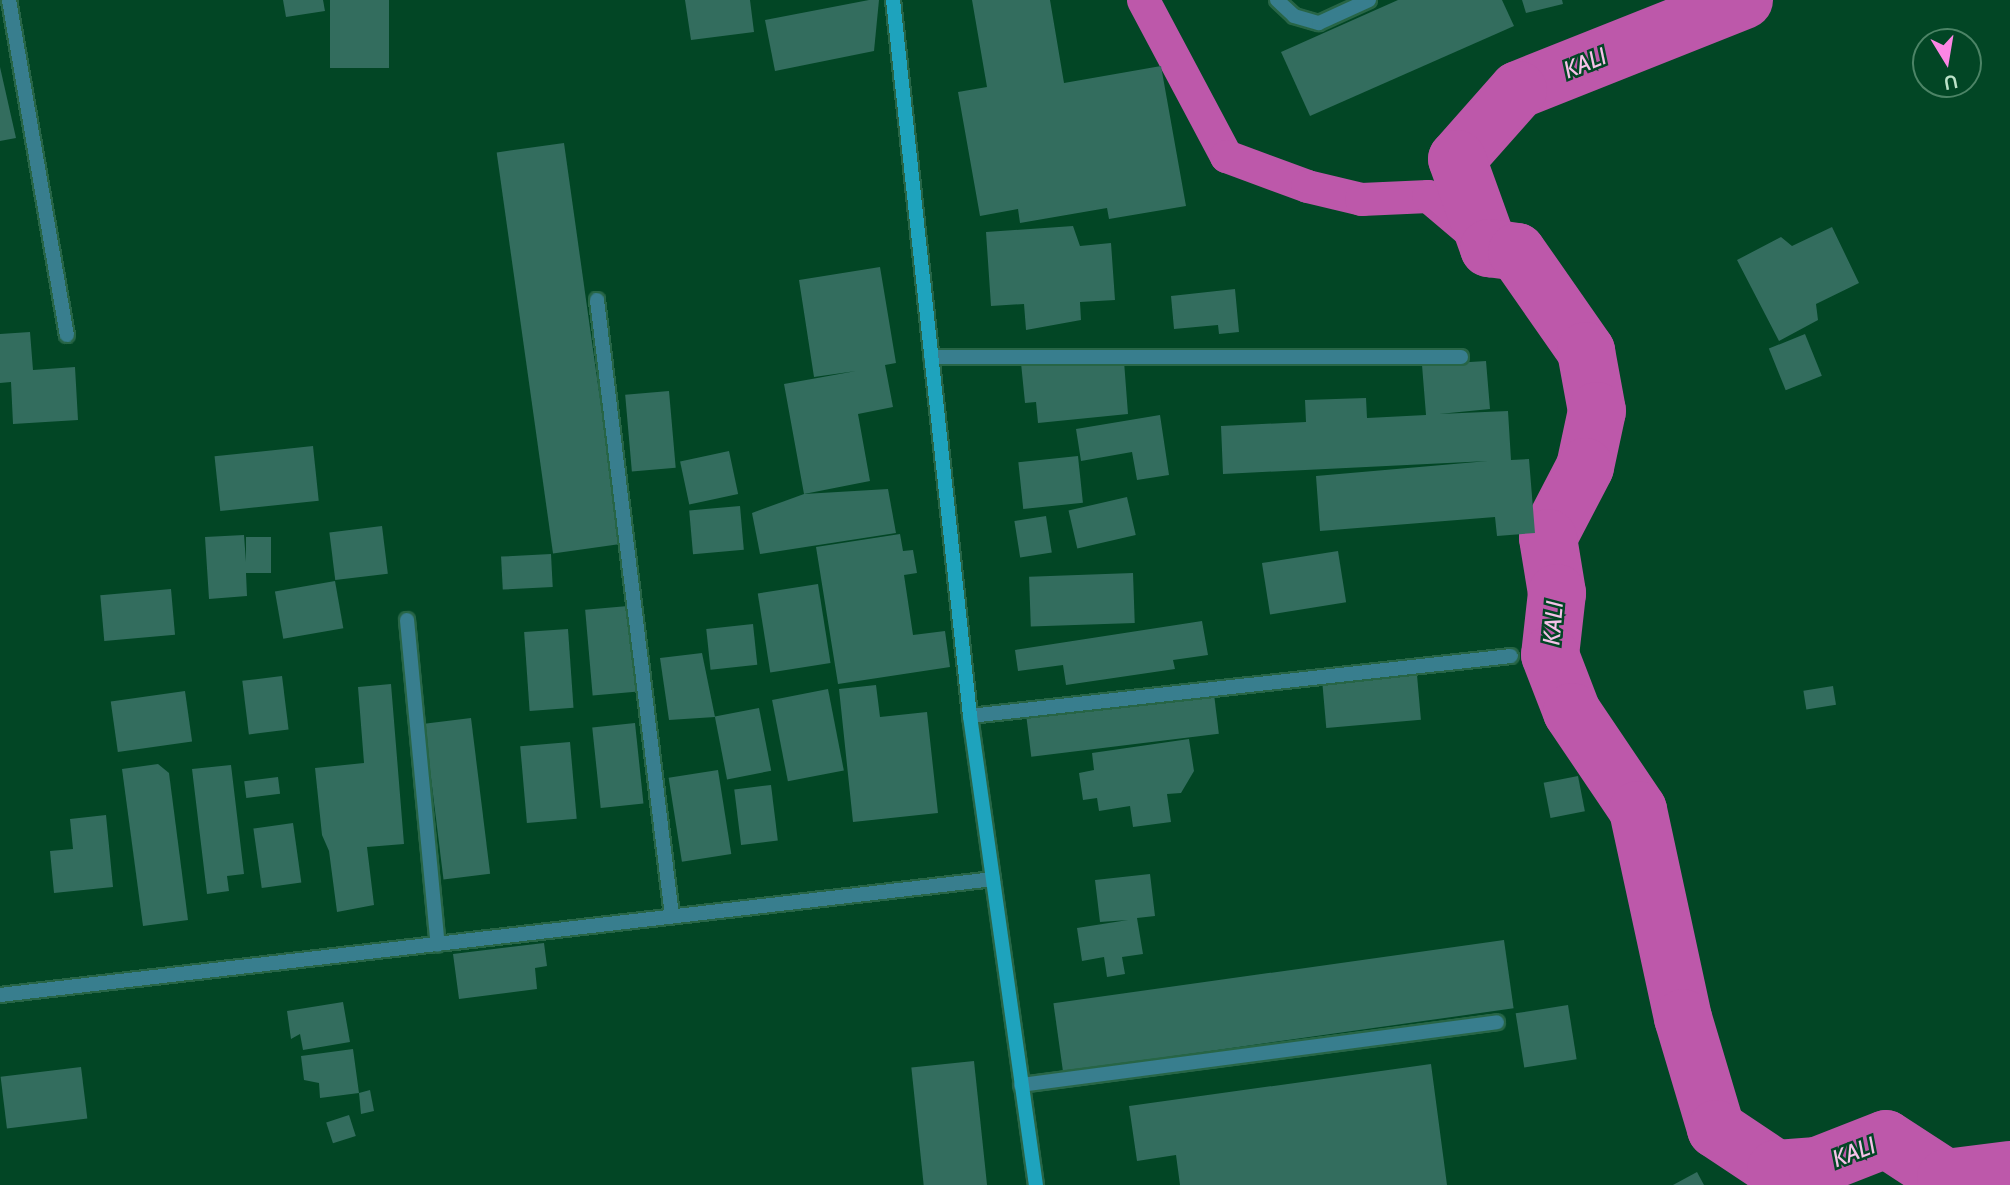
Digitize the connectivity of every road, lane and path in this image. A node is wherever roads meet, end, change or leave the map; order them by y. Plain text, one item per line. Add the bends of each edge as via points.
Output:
1 (9, 0) edge
2 (893, 0) edge
3 (1276, 0) edge
4 (1369, 0) edge
5 (597, 300) dead end
6 (67, 335) dead end
7 (930, 357) junction
8 (1461, 357) dead end
9 (407, 620) dead end
10 (1511, 656) dead end
11 (970, 716) junction
12 (993, 880) junction
13 (672, 916) junction
14 (438, 946) junction
15 (0, 995) edge
16 (1497, 1023) dead end
17 (1021, 1085) junction
18 (1036, 1185) edge

1 - 6 street
2 - 7 street
3 - 4 street via 1294,16 1319,23
5 - 13 street
7 - 8 street
7 - 11 street
9 - 14 street
10 - 11 street
11 - 12 street
12 - 13 street
12 - 17 street
13 - 14 street
14 - 15 street
16 - 17 street
17 - 18 street

